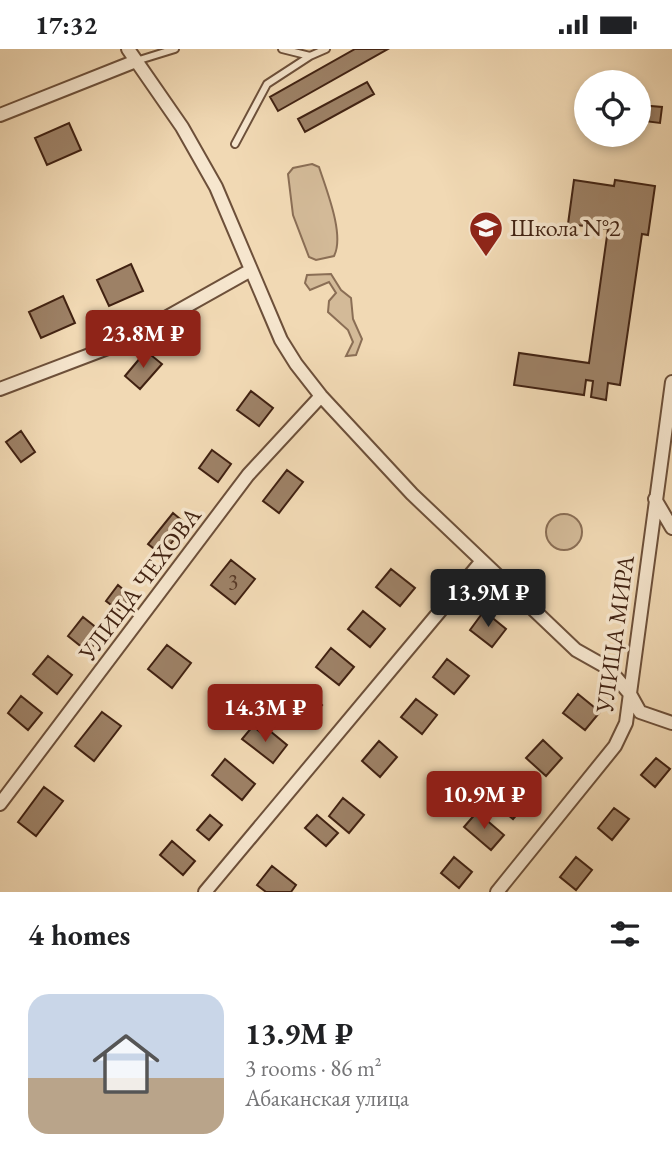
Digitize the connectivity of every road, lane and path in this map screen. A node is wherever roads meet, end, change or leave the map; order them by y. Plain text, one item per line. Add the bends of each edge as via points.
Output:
1 (128, 49) edge
2 (176, 49) edge
3 (282, 49) edge
4 (326, 49) edge
5 (310, 56) junction
6 (136, 61) junction
7 (0, 115) edge
8 (235, 144) dead end
9 (251, 270) junction
10 (672, 382) edge
11 (0, 389) edge
12 (321, 396) junction
13 (655, 499) junction
14 (672, 529) edge
15 (481, 562) junction
16 (630, 694) junction
17 (672, 723) edge
18 (0, 804) edge
19 (205, 892) edge
20 (497, 892) edge

1 - 6 street
2 - 6 lane
3 - 5 lane
4 - 5 lane
5 - 8 lane via 267,84
6 - 7 street
6 - 9 street via 216,187
9 - 11 street via 121,343
9 - 12 street via 281,340
10 - 13 street, УЛИЦА МИРА
12 - 15 street
12 - 18 street, УЛИЦА ЧЕХОВА via 248,475
13 - 14 street
13 - 16 street, УЛИЦА МИРА
15 - 16 street via 576,650 608,668
15 - 19 street
16 - 17 street via 640,712
16 - 20 street, УЛИЦА МИРА via 615,746

